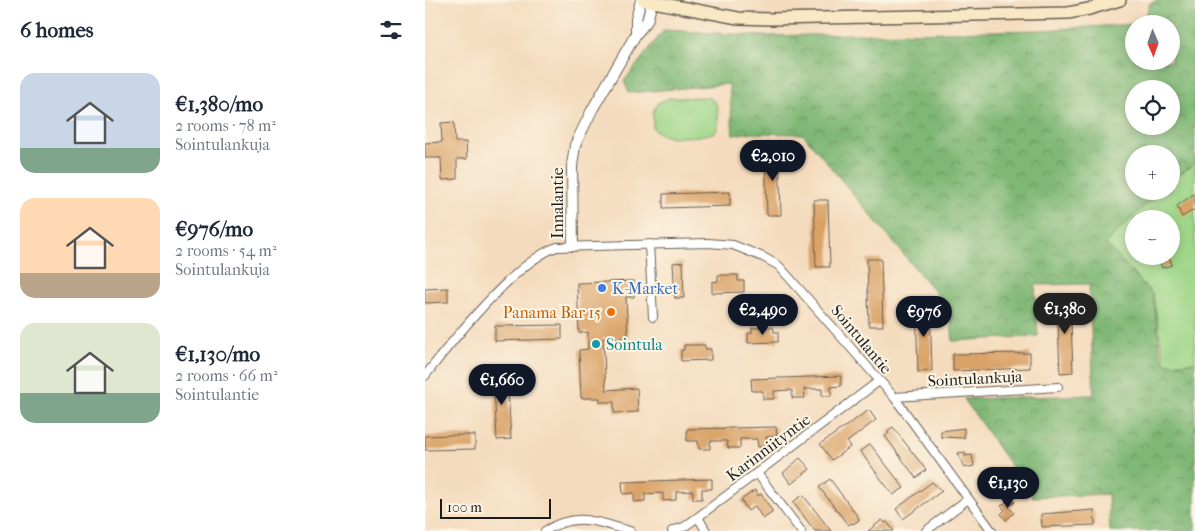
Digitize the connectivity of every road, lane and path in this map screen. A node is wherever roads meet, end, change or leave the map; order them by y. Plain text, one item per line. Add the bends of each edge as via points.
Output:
1 (1120, 0) edge
2 (647, 1) edge
3 (649, 244) junction
4 (573, 246) junction
5 (653, 317) dead end
6 (425, 376) edge
7 (879, 381) junction
8 (1058, 387) dead end
9 (893, 397) junction
10 (757, 473) junction
11 (968, 499) junction
12 (698, 517) junction
13 (545, 531) edge
14 (631, 531) edge
15 (672, 531) edge
16 (707, 531) edge
17 (801, 531) edge
18 (926, 531) edge
19 (992, 531) edge

1 - 2 main road via 1068,13 779,19 738,18
2 - 4 street, Innalantie via 647,21 636,34 575,145 572,166
3 - 4 street, Sointulantie
3 - 5 street
3 - 7 street, Sointulantie via 708,242 733,245 779,266
4 - 6 street, Innalantie via 546,250 511,279 449,344
7 - 9 street, Sointulantie
7 - 10 street, Karinniityntie
8 - 9 street, Sointulankuja
9 - 11 street, Sointulantie
10 - 12 street, Karinniityntie
10 - 17 street
11 - 18 street
11 - 19 street, Sointulantie
12 - 15 street, Karinniityntie
12 - 16 street
13 - 14 street via 560,523 585,518

